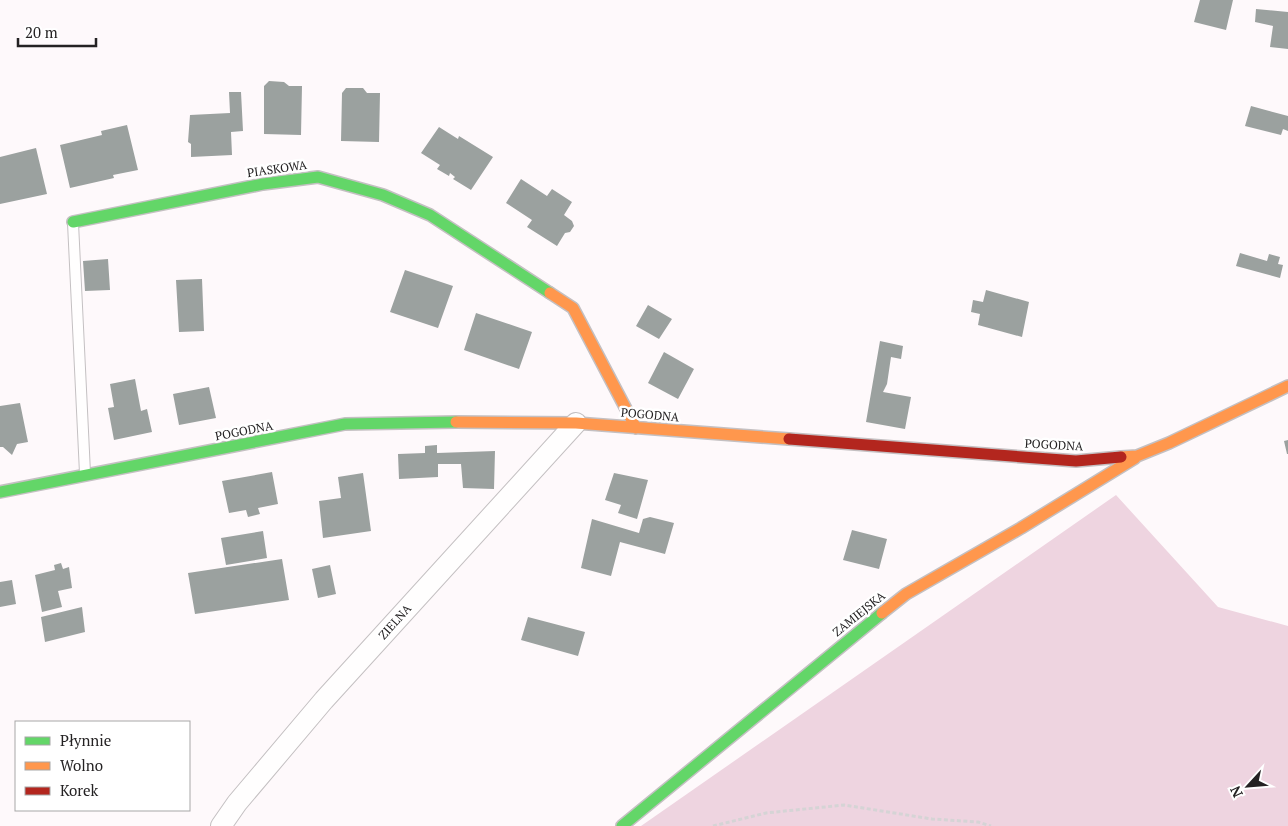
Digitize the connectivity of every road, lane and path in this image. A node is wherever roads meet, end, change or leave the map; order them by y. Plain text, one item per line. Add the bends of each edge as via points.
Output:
1 (73, 222) joint
2 (1288, 386) edge
3 (576, 423) junction
4 (636, 428) junction
5 (1137, 456) junction
6 (85, 476) junction
7 (0, 492) edge
8 (221, 826) edge
9 (622, 826) edge
10 (712, 826) edge
11 (991, 826) edge

1 - 4 street, PIASKOWA via 263,184 318,177 383,195 430,216 573,308
1 - 6 lane, PIASKOWA
2 - 5 street, POGODNA
3 - 4 street, POGODNA
3 - 6 street, POGODNA via 345,424
3 - 8 street, ZIELNA via 324,700
4 - 5 street, POGODNA via 1076,461
5 - 9 street, ZAMIEJSKA via 906,594
6 - 7 street, POGODNA
10 - 11 path via 766,813 844,805

